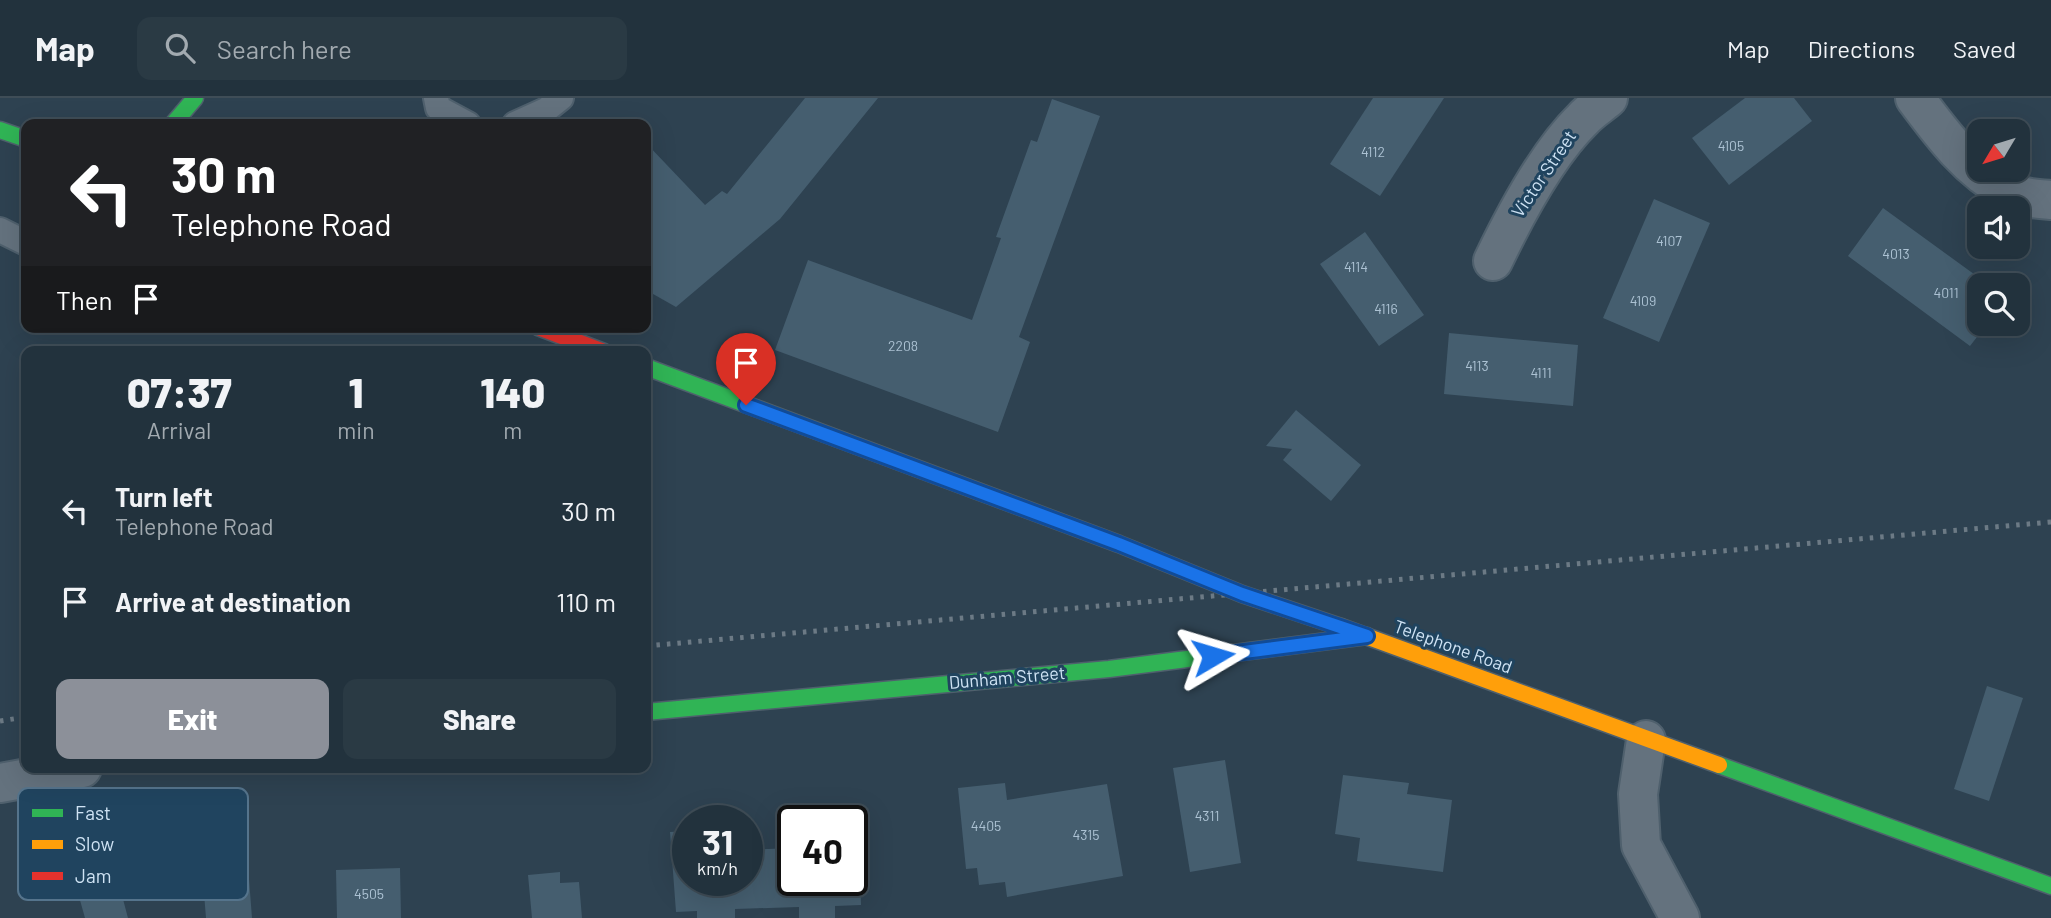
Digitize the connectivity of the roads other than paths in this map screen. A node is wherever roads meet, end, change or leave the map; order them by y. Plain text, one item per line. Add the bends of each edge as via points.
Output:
1 (195, 98) edge
2 (436, 98) edge
3 (561, 98) edge
4 (1608, 98) edge
5 (1915, 98) edge
6 (177, 119) edge
7 (459, 119) edge
8 (526, 119) edge
9 (0, 130) edge
10 (21, 137) edge
11 (2051, 200) edge
12 (0, 230) edge
13 (21, 240) edge
14 (1493, 261) dead end
15 (554, 333) edge
16 (588, 346) edge
17 (651, 369) edge
18 (1367, 636) junction
19 (651, 712) edge
20 (1646, 740) junction
21 (55, 773) edge
22 (0, 783) edge
23 (2051, 886) edge
24 (1680, 918) edge

1 - 6 main road
2 - 7 lane via 438,108
3 - 8 lane
4 - 14 street, Victor Street via 1558,148
5 - 11 street via 1947,141 1976,168 2010,193
9 - 10 main road
12 - 13 lane
15 - 16 main road
17 - 18 main road, Telephone Road via 1242,594
18 - 19 main road, Dunham Street via 1109,669
18 - 20 main road, Telephone Road
20 - 23 main road, Telephone Road
20 - 24 street via 1638,794 1641,845
21 - 22 street

